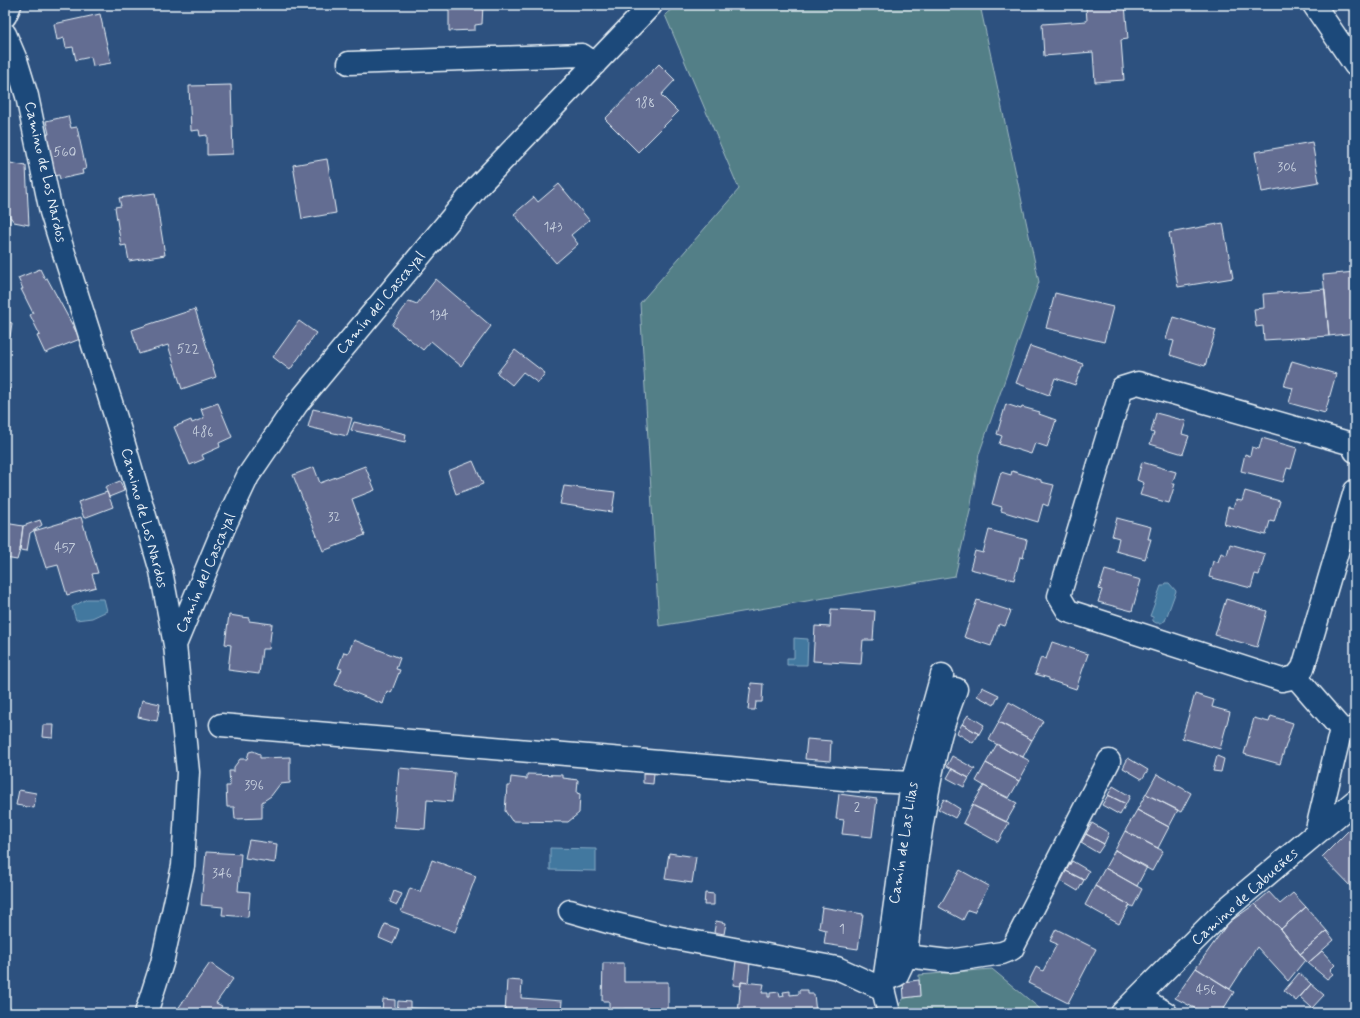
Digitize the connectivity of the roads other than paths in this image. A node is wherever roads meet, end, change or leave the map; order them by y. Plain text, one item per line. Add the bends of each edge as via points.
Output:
1 (10, 5) edge
2 (651, 5) edge
3 (1314, 5) edge
4 (5, 16) edge
5 (5, 34) edge
6 (349, 63) dead end
7 (595, 64) junction
8 (1355, 65) edge
9 (1355, 451) edge
10 (1355, 491) edge
11 (175, 645) junction
12 (1296, 677) junction
13 (221, 725) dead end
14 (1348, 730) edge
15 (1109, 761) dead end
16 (912, 783) junction
17 (1355, 801) edge
18 (1316, 833) junction
19 (570, 911) dead end
20 (906, 956) junction
21 (884, 985) junction
22 (1139, 997) junction
23 (146, 1013) edge
24 (889, 1013) edge
25 (1122, 1013) edge
26 (1166, 1013) edge

1 - 4 street
2 - 7 street, Camín del Cascayal
3 - 8 street
5 - 11 street, Camino de Los Nardos via 27,96 51,212 161,571
6 - 7 street via 582,55
7 - 11 street, Camín del Cascayal via 478,186 298,404 248,476
9 - 12 street via 1352,444 1138,382 1122,388 1059,596 1068,611 1282,680
10 - 12 street via 1302,668
11 - 23 street, Camino de Los Nardos via 188,772 183,866 162,963
12 - 14 street
13 - 16 street
14 - 18 street
15 - 20 street via 1012,949 1002,954 949,961
16 - 20 street, Camín de Las Lilas via 949,682 927,798 912,895
16 - 21 street, Camín de Las Lilas
17 - 18 street, Camino de Cabueñes
18 - 22 street, Camino de Cabueñes via 1226,909
19 - 21 street via 669,937 836,968
20 - 21 street via 898,975
21 - 24 street, Camín de Las Lilas
22 - 25 street, Camino de Cabueñes
22 - 26 street

